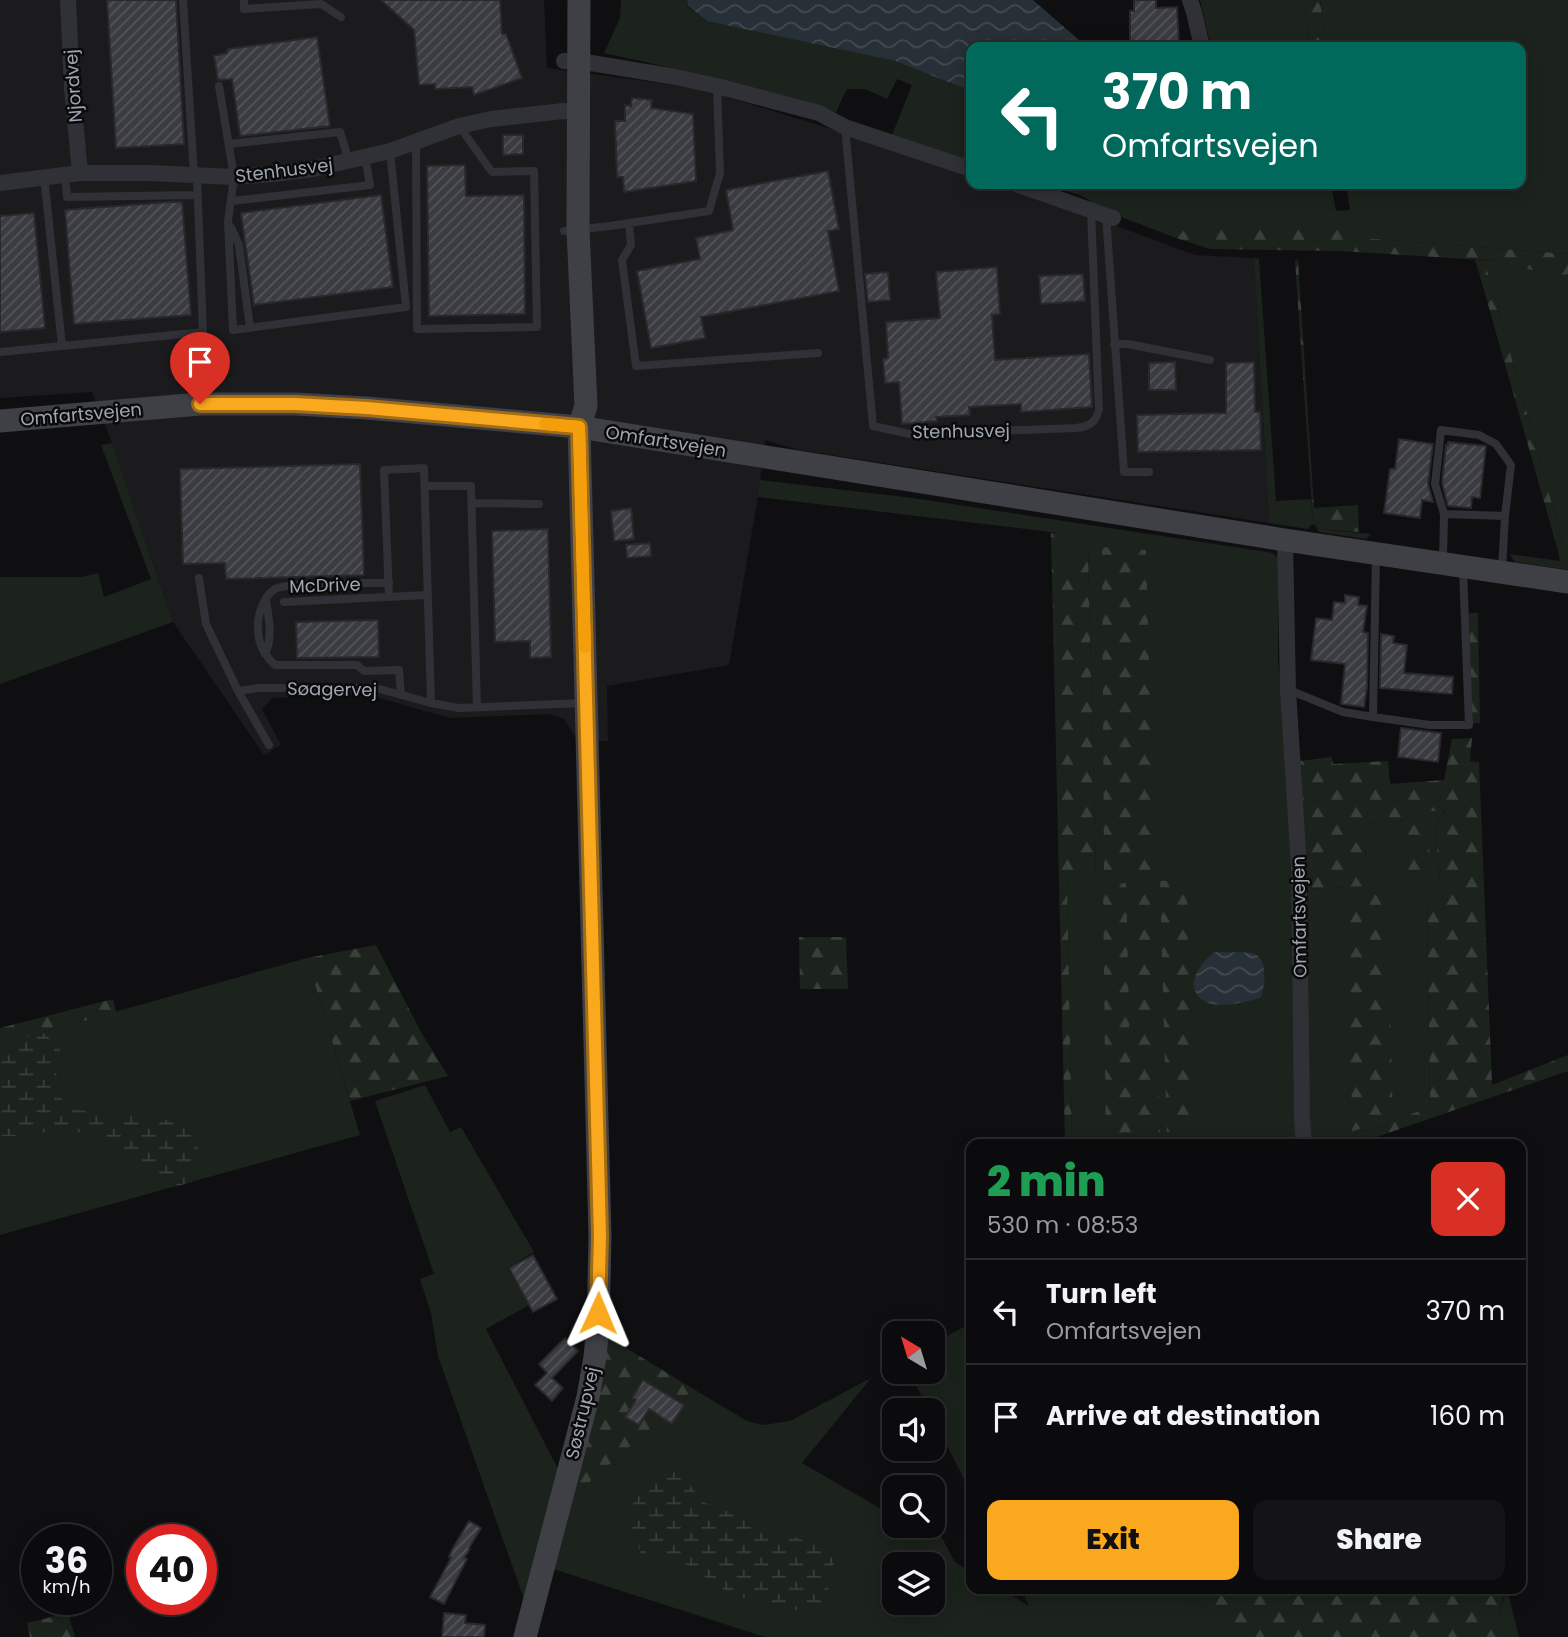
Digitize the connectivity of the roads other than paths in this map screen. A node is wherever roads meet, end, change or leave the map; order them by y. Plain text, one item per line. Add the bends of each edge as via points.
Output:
1 (68, 0) edge
2 (183, 0) edge
3 (244, 0) edge
4 (564, 0) edge
5 (579, 0) edge
6 (1190, 0) edge
7 (341, 17) dead end
8 (1201, 42) edge
9 (571, 62) junction
10 (219, 86) dead end
11 (718, 86) junction
12 (570, 111) junction
13 (460, 126) junction
14 (845, 127) junction
15 (416, 142) junction
16 (229, 144) junction
17 (390, 151) junction
18 (365, 157) junction
19 (349, 161) junction
20 (966, 167) edge
21 (313, 169) junction
22 (73, 173) junction
23 (44, 176) junction
24 (196, 176) junction
25 (234, 177) junction
26 (0, 183) edge
27 (1030, 189) edge
28 (316, 191) junction
29 (198, 195) junction
30 (232, 201) junction
31 (1103, 214) junction
32 (228, 221) junction
33 (629, 223) junction
34 (571, 230) junction
35 (250, 328) junction
36 (1114, 344) junction
37 (62, 346) junction
38 (0, 352) edge
39 (818, 353) dead end
40 (1210, 360) dead end
41 (0, 421) edge
42 (579, 427) junction
43 (1149, 472) dead end
44 (425, 486) junction
45 (472, 503) junction
46 (539, 504) dead end
47 (1444, 514) junction
48 (1506, 516) junction
49 (1286, 540) junction
50 (1376, 553) junction
51 (1453, 565) junction
52 (1502, 572) junction
53 (198, 578) dead end
54 (1568, 582) edge
55 (389, 583) junction
56 (428, 595) junction
57 (389, 597) junction
58 (284, 602) dead end
59 (1288, 690) junction
60 (238, 691) junction
61 (401, 695) junction
62 (431, 703) junction
63 (587, 703) junction
64 (477, 708) junction
65 (1373, 717) junction
66 (269, 745) dead end
67 (1304, 1139) edge
68 (526, 1637) edge

1 - 22 street, Njordvej
2 - 24 lane
3 - 7 lane via 244,9 321,4
4 - 9 street
5 - 9 street
6 - 8 street
9 - 11 street
9 - 12 street
10 - 16 lane
11 - 14 street via 819,113
11 - 33 lane via 720,173 709,211
12 - 13 street, Stenhusvej
12 - 34 street
13 - 15 street, Stenhusvej
13 - 15 lane via 492,172 534,171 537,327 417,329
14 - 20 street
14 - 31 lane, Stenhusvej via 873,426 910,434 1074,428 1093,423 1099,410
15 - 17 street, Stenhusvej
16 - 19 lane via 340,132
16 - 25 lane
17 - 18 street, Stenhusvej
17 - 35 lane via 405,307
18 - 19 street, Stenhusvej
18 - 28 lane via 370,185
19 - 21 street, Stenhusvej
21 - 25 street, Stenhusvej
21 - 28 lane
22 - 23 street, Stenhusvej
22 - 24 street, Stenhusvej
22 - 29 lane via 67,197
23 - 26 street, Stenhusvej
23 - 37 lane
24 - 25 street, Stenhusvej
24 - 29 lane
25 - 30 lane
27 - 31 street
28 - 30 lane
29 - 37 lane via 203,332
30 - 32 lane
31 - 36 lane
32 - 35 lane via 239,245
32 - 35 lane via 233,330
33 - 34 lane
33 - 39 lane via 631,245 622,260 636,366
34 - 42 street via 586,406
36 - 40 lane
36 - 43 lane via 1124,472
37 - 38 lane
41 - 42 street, Omfartsvejen via 200,404 295,404
42 - 49 street, Omfartsvejen
42 - 63 street, Søstrupvej
44 - 45 lane via 471,486
44 - 55 lane via 424,468 384,470
44 - 56 lane
45 - 46 lane
45 - 64 lane
47 - 48 lane
47 - 48 lane via 1435,484 1441,430 1479,435 1496,444 1511,465
47 - 51 lane
48 - 52 lane
49 - 50 street, Omfartsvejen
49 - 59 street, Omfartsvejen
50 - 51 street, Omfartsvejen
50 - 65 lane
51 - 52 street, Omfartsvejen
51 - 65 lane via 1469,725
52 - 54 street, Omfartsvejen
53 - 60 lane via 206,624
55 - 57 lane
55 - 61 lane, McDrive via 276,588 258,616 258,636 275,665 357,664 364,671 399,670
56 - 57 lane
56 - 62 lane
57 - 58 lane
59 - 65 lane via 1343,712
59 - 67 street, Omfartsvejen via 1299,867
60 - 61 lane, Søagervej via 376,688
60 - 66 lane
61 - 62 lane, Søagervej
62 - 64 lane, Søagervej
63 - 64 lane, Søagervej
63 - 68 street, Søstrupvej via 600,1236 598,1326 588,1397

